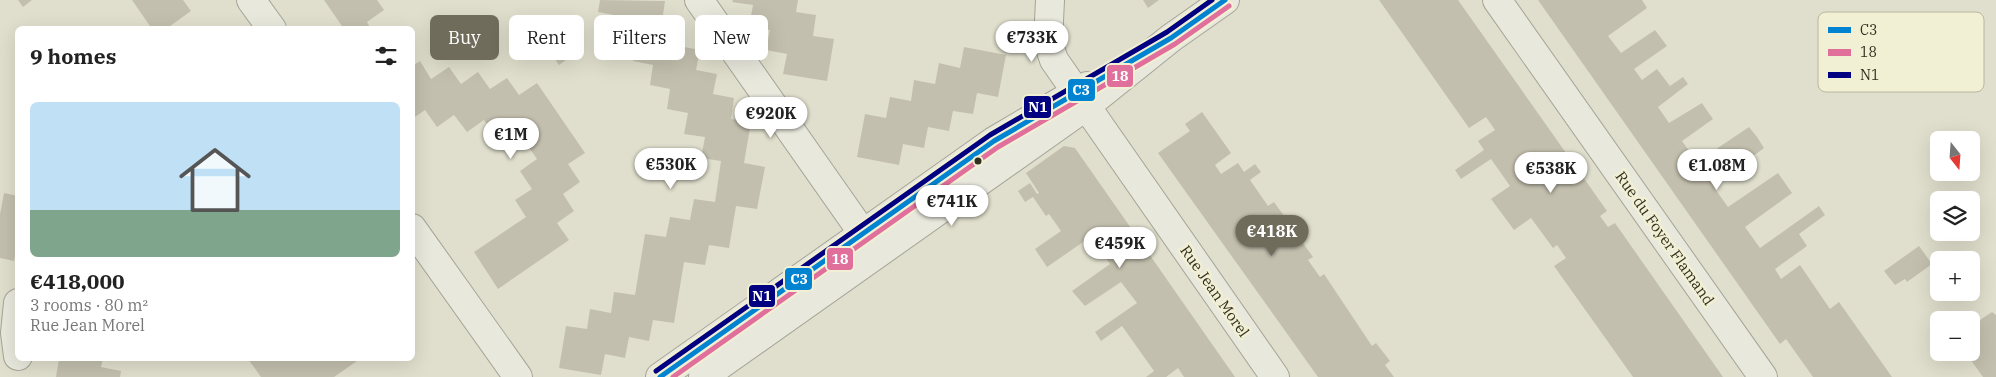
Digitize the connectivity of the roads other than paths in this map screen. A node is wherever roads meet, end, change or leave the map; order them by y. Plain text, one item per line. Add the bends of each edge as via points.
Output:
1 (251, 0) edge
2 (699, 0) edge
3 (1050, 0) edge
4 (1225, 0) edge
5 (1498, 0) edge
6 (270, 26) edge
7 (1080, 100) junction
8 (415, 232) edge
9 (870, 244) junction
10 (19, 361) edge
11 (24, 377) edge
12 (518, 377) edge
13 (660, 377) edge
14 (703, 377) edge
15 (1275, 377) edge
16 (1763, 377) edge

1 - 6 street
2 - 9 street
3 - 7 street, Rue Jean Morel via 1049,46 1054,60
4 - 7 street
5 - 16 street, Rue du Foyer Flamand
7 - 9 street
7 - 15 street, Rue Jean Morel
8 - 12 street
9 - 13 street
9 - 14 street
10 - 11 street

